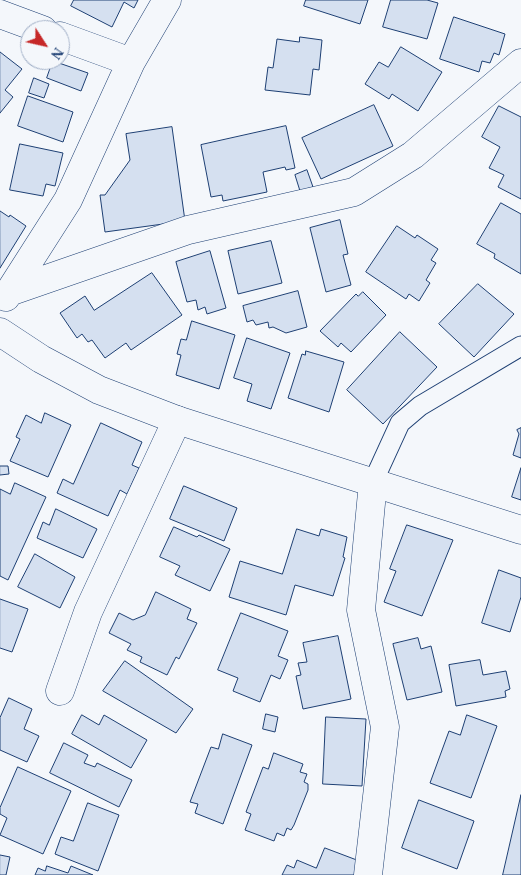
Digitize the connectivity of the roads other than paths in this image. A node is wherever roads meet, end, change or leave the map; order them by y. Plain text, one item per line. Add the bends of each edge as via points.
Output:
1 (167, 0) edge
2 (0, 14) edge
3 (20, 21) edge
4 (70, 40) edge
5 (131, 62) junction
6 (521, 64) edge
7 (4, 300) edge
8 (0, 332) edge
9 (521, 346) edge
10 (177, 420) junction
11 (373, 482) junction
12 (521, 530) edge
13 (60, 691) dead end
14 (368, 875) edge

1 - 5 street
2 - 3 street
4 - 5 street
5 - 7 street via 68,200
6 - 7 street via 413,155 354,192 188,230
8 - 10 street via 41,359 99,390
9 - 11 lane via 420,406 400,423
10 - 11 street
10 - 13 street via 88,612
11 - 12 street
11 - 14 street via 361,610 385,727

